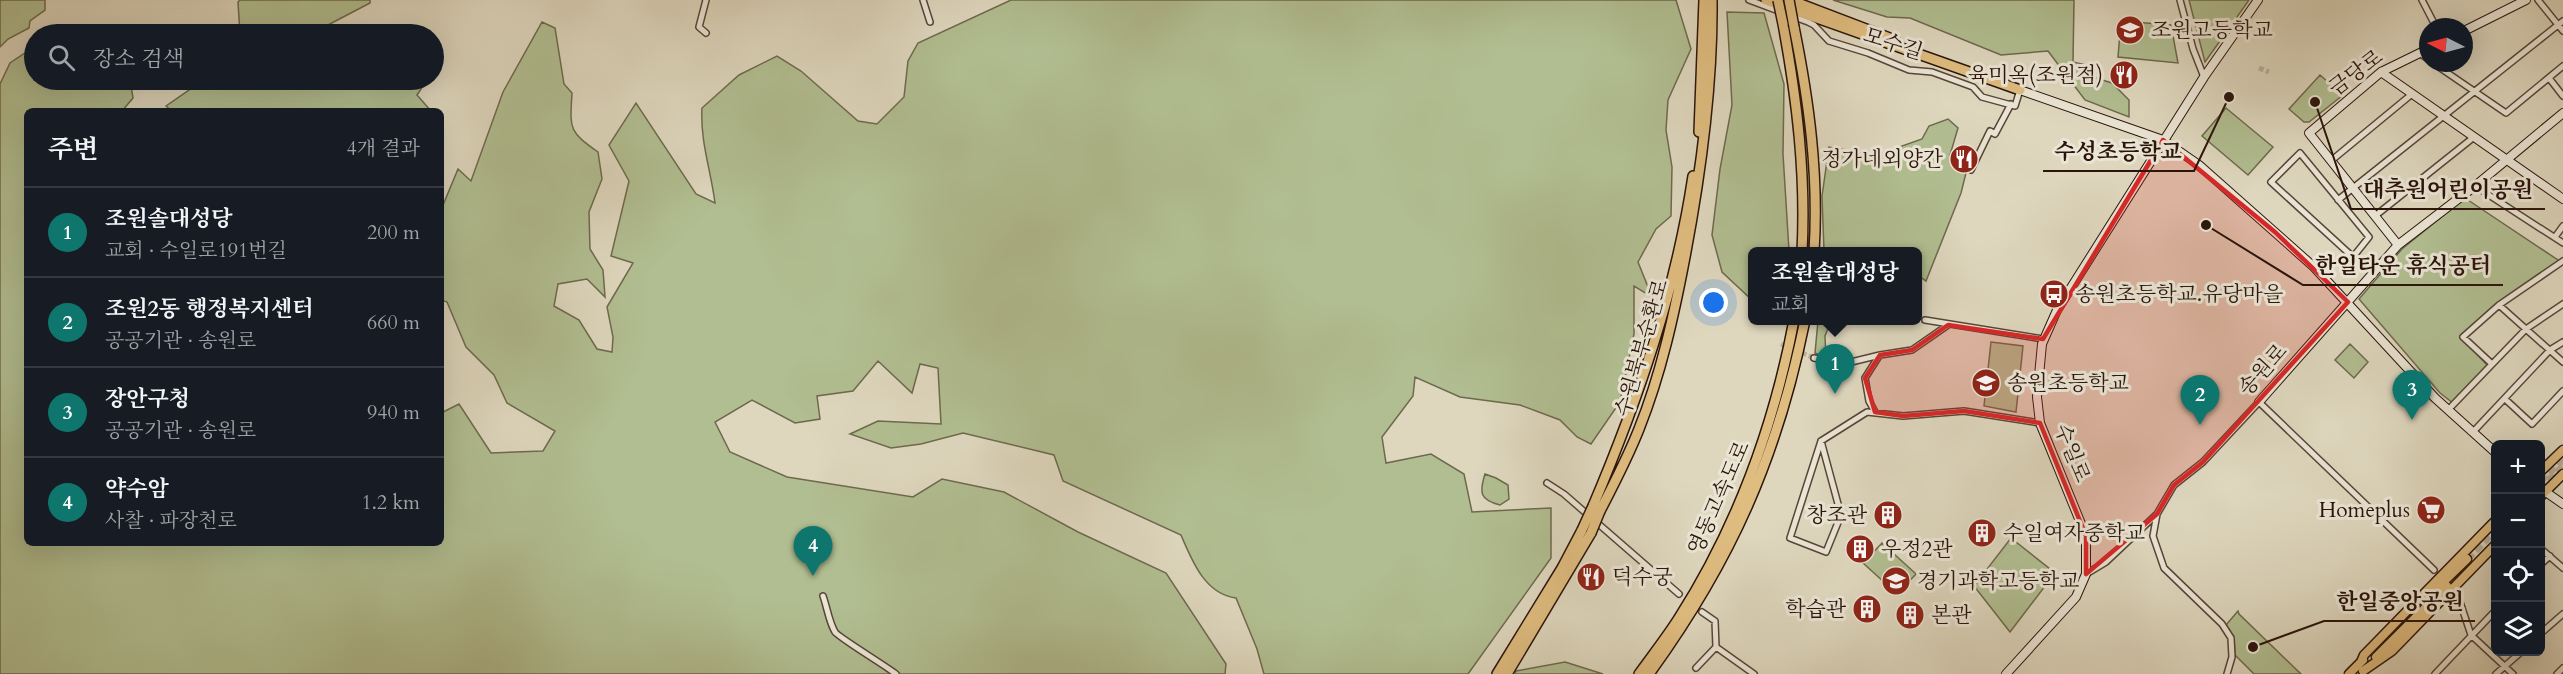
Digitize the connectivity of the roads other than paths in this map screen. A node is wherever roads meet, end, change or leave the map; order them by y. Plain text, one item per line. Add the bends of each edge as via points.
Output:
1 (706, 0) edge
2 (923, 0) edge
3 (1749, 0) edge
4 (1766, 0) edge
5 (1778, 0) edge
6 (1790, 0) edge
7 (2180, 0) edge
8 (2258, 0) edge
9 (2422, 0) edge
10 (2526, 0) edge
11 (2538, 0) edge
12 (1708, 2) edge
13 (2431, 18) edge
14 (930, 22) dead end
15 (2561, 23) edge
16 (2473, 26) edge
17 (2563, 31) edge
18 (706, 33) dead end
19 (2419, 53) edge
20 (2563, 66) edge
21 (2381, 72) junction
22 (2446, 72) edge
23 (2204, 76) junction
24 (2548, 78) junction
25 (2020, 90) junction
26 (2474, 92) junction
27 (2412, 94) junction
28 (2563, 96) edge
29 (2011, 105) junction
30 (2563, 113) edge
31 (2444, 116) junction
32 (2474, 137) junction
33 (2163, 140) junction
34 (2506, 159) junction
35 (2331, 160) junction
36 (1971, 170) dead end
37 (2475, 186) junction
38 (2353, 187) junction
39 (2563, 199) edge
40 (2338, 200) junction
41 (2375, 216) junction
42 (2563, 226) edge
43 (2555, 237) junction
44 (2563, 243) edge
45 (2398, 245) junction
46 (1803, 247) edge
47 (1814, 247) edge
48 (2563, 261) edge
49 (2348, 302) junction
50 (2563, 304) edge
51 (2499, 305) junction
52 (1925, 320) dead end
53 (1793, 325) edge
54 (1804, 325) edge
55 (1948, 325) junction
56 (2526, 329) junction
57 (2043, 339) junction
58 (2563, 342) edge
59 (2550, 350) junction
60 (1880, 355) junction
61 (1814, 358) tunnel mouth
62 (2563, 362) edge
63 (2492, 364) junction
64 (2563, 391) edge
65 (2505, 399) junction
66 (2259, 402) junction
67 (2448, 410) junction
68 (1875, 412) junction
69 (2040, 423) junction
70 (2473, 432) junction
71 (1821, 441) junction
72 (2491, 448) edge
73 (2563, 450) edge
74 (2545, 468) edge
75 (2563, 474) edge
76 (1548, 483) dead end
77 (2545, 489) edge
78 (2545, 494) edge
79 (2563, 504) edge
80 (2157, 514) junction
81 (2491, 524) edge
82 (1587, 532) junction
83 (2492, 548) edge
84 (2545, 552) edge
85 (2550, 556) junction
86 (2469, 561) tunnel mouth
87 (2545, 561) edge
88 (2563, 568) edge
89 (2434, 570) dead end
90 (2086, 574) junction
91 (2455, 587) junction
92 (1679, 594) dead end
93 (823, 596) dead end
94 (1702, 612) dead end
95 (2563, 614) edge
96 (2491, 615) edge
97 (2545, 630) edge
98 (2471, 635) junction
99 (1716, 647) junction
100 (2515, 656) edge
101 (2504, 666) junction
102 (1696, 668) dead end
103 (2563, 668) edge
104 (2361, 669) edge
105 (896, 674) edge
106 (1497, 674) edge
107 (1507, 674) edge
108 (1639, 674) edge
109 (1649, 674) edge
110 (1754, 674) edge
111 (2006, 674) edge
112 (2227, 674) edge
113 (2349, 674) edge
114 (2435, 674) edge
115 (2496, 674) edge
116 (2513, 674) edge
117 (2557, 674) edge

1 - 18 street via 699,27
2 - 14 street
3 - 29 street, 모수길 via 1814,25 1829,41 1909,70 1932,72 1973,87 1982,97
4 - 25 highway
5 - 46 highway, bridge via 1796,96 1804,178
6 - 25 highway
6 - 47 highway, bridge via 1807,92 1815,174
7 - 23 street
8 - 23 street, 수일로
9 - 13 street
10 - 16 street
11 - 15 street
12 - 82 highway, 수원북부순환로, bridge via 1698,135 1671,286 1642,383
15 - 17 street
15 - 26 street
19 - 21 street, 금당로
20 - 24 street
21 - 27 street
21 - 35 street, 금당로 via 2309,133
22 - 26 street
23 - 33 street, 수일로
24 - 26 street via 2506,113
24 - 28 street
25 - 29 street
25 - 33 street
26 - 31 street
27 - 31 street
27 - 35 street
29 - 36 street via 1995,134 1990,131
30 - 34 street, 송원로
31 - 32 street
31 - 38 street
32 - 34 street
32 - 41 street
33 - 49 street via 2199,165 2259,217
33 - 57 street, 수일로 via 2056,310
34 - 37 street, 송원로
34 - 39 street
35 - 38 street, 금당로
37 - 43 street
37 - 45 street, 송원로
38 - 40 street
38 - 41 street, 금당로
40 - 40 street via 2369,237 2353,257 2271,182 2300,153
41 - 45 street, 금당로
42 - 43 street
43 - 44 street
45 - 49 street, 송원로
48 - 51 street
49 - 66 street, 송원로
49 - 67 street
50 - 56 street
51 - 56 street
51 - 63 street via 2463,337
52 - 55 street
53 - 108 highway, 영동고속도로 via 1768,429 1740,502 1709,567
54 - 109 highway, 영동고속도로 via 1778,430 1748,509 1685,625
55 - 57 street
55 - 60 street via 1912,350
56 - 59 street
56 - 63 street
57 - 69 street, 수일로 via 2037,397
58 - 59 street
59 - 62 street
59 - 65 street
60 - 61 street via 1843,364
60 - 68 street via 1865,378
63 - 67 street
64 - 65 street via 2532,424
65 - 70 street
66 - 80 street, 송원로 via 2203,462 2174,485
66 - 89 street
67 - 70 street
68 - 69 street via 1903,416 1964,411
68 - 71 street via 1867,412
69 - 90 street, 수일로 via 2086,536
70 - 72 street
71 - 71 street via 1790,538 1826,552 1841,515
73 - 74 main road
75 - 77 main road
76 - 92 street
78 - 79 street
80 - 90 street via 2106,562
80 - 112 street via 2154,536 2164,568 2223,624 2231,638 2232,657
81 - 104 main road via 2364,655
82 - 106 highway, 수원북부순환로
82 - 107 highway, 수원북부순환로
83 - 91 main road
84 - 85 street
85 - 87 street
85 - 88 street
86 - 104 main road
90 - 111 street, 수일로 via 2076,597
91 - 98 street
91 - 104 main road via 2392,651
93 - 105 street via 834,632
94 - 99 street via 1715,621
95 - 97 street
96 - 98 street
98 - 101 street
98 - 114 street
99 - 102 street
99 - 110 street
100 - 101 street
101 - 115 street
101 - 116 street
103 - 117 street
104 - 113 main road

